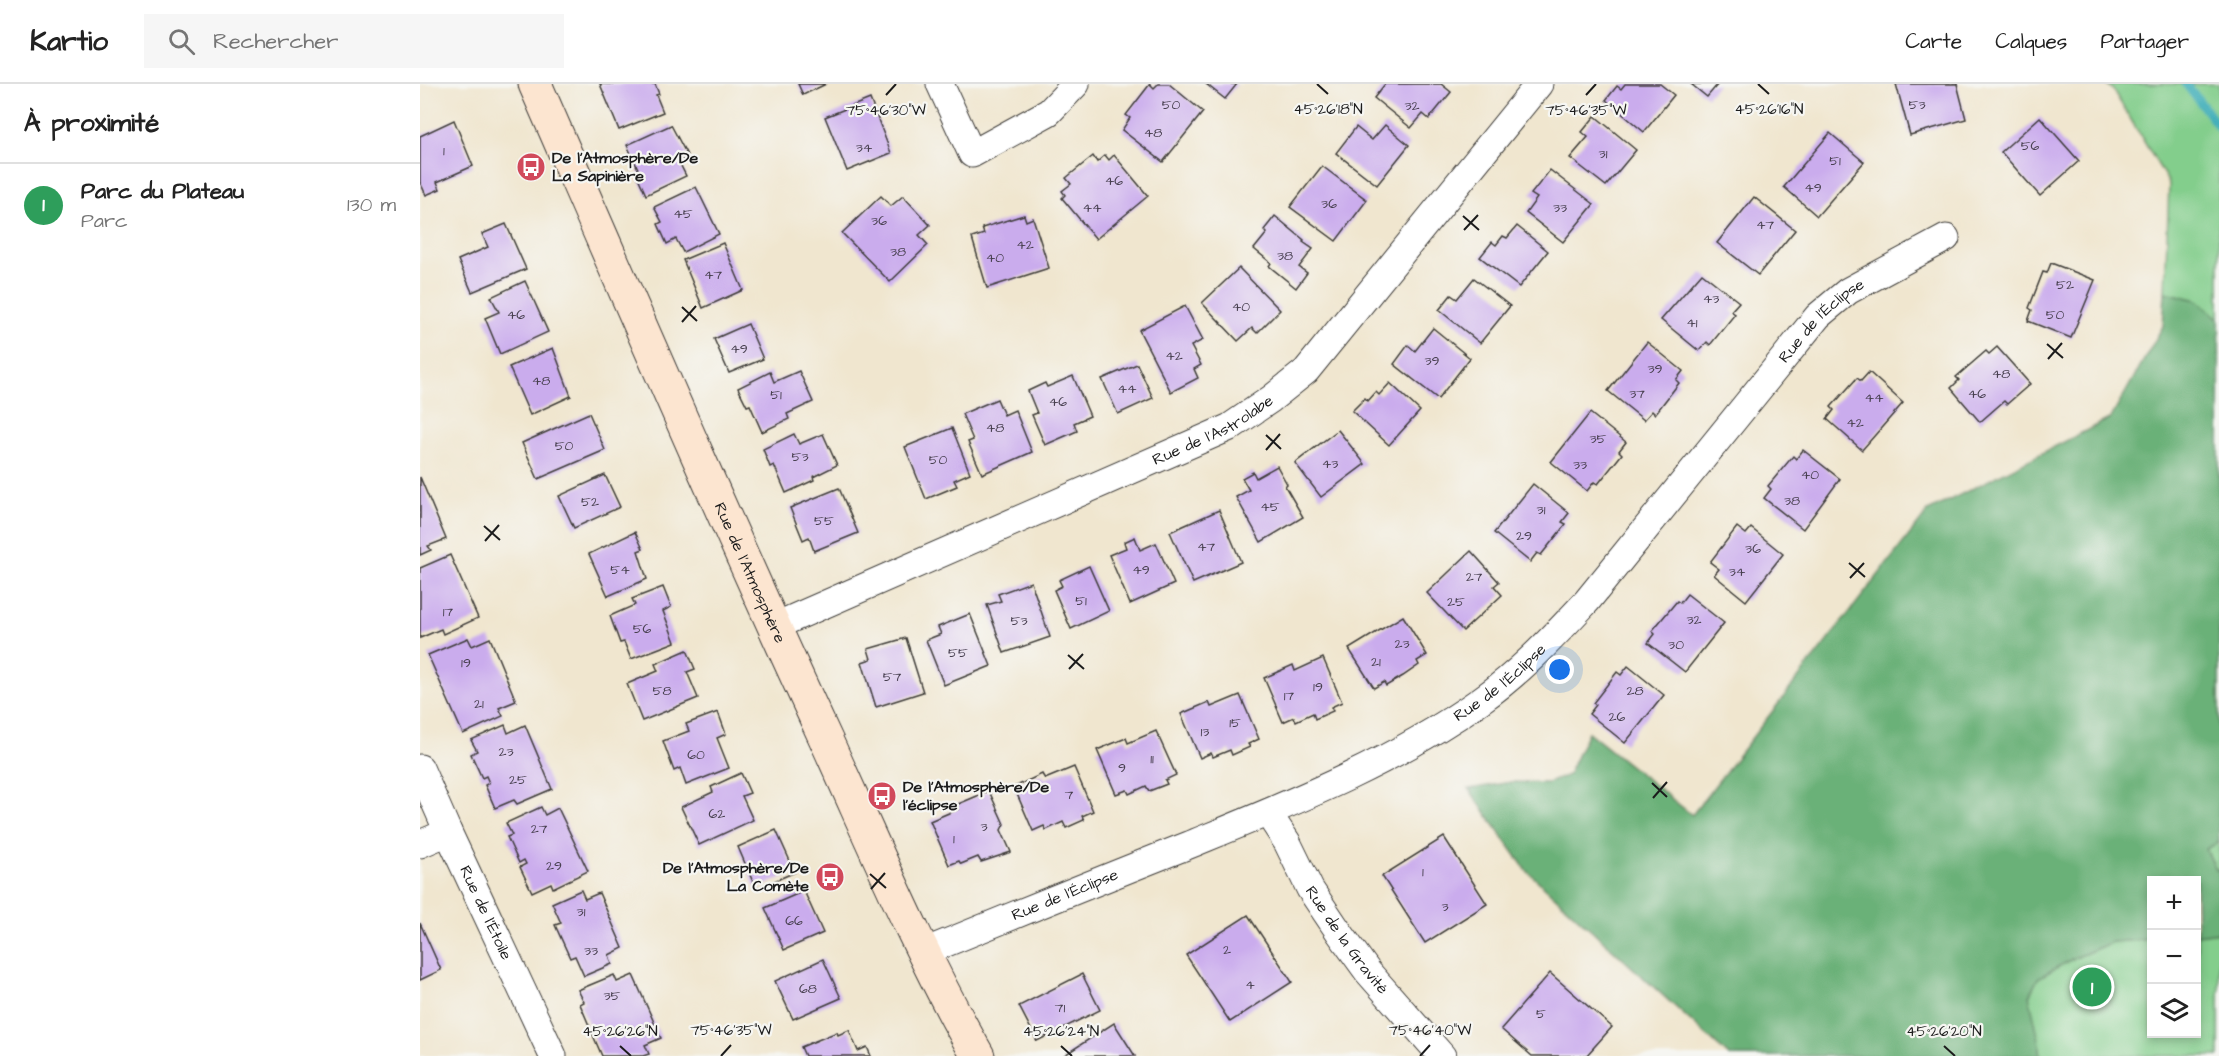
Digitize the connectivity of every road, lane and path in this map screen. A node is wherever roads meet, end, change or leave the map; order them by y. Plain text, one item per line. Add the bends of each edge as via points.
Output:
1 (535, 84) edge
2 (940, 84) edge
3 (1076, 84) edge
4 (1539, 84) edge
5 (1946, 238) dead end
6 (773, 627) junction
7 (420, 768) edge
8 (1268, 813) junction
9 (448, 832) junction
10 (420, 844) edge
11 (924, 952) junction
12 (554, 1056) edge
13 (978, 1056) edge
14 (1442, 1056) edge

1 - 6 street, Rue de l'Atmosphère
2 - 3 street via 972,154 1049,112
4 - 6 street, Rue de l'Astrolabe via 1306,371 1271,399 1230,427
5 - 8 street, Rue de l'Éclipse via 1848,291 1818,316 1587,601 1514,674 1482,700 1396,753
6 - 11 street, Rue de l'Atmosphère
7 - 9 street, Rue de l'Étoile
8 - 11 street, Rue de l'Éclipse
8 - 14 street, Rue de la Gravité via 1339,932 1368,972
9 - 10 street
9 - 12 street, Rue de l'Étoile
11 - 13 street, Rue de l'Atmosphère

